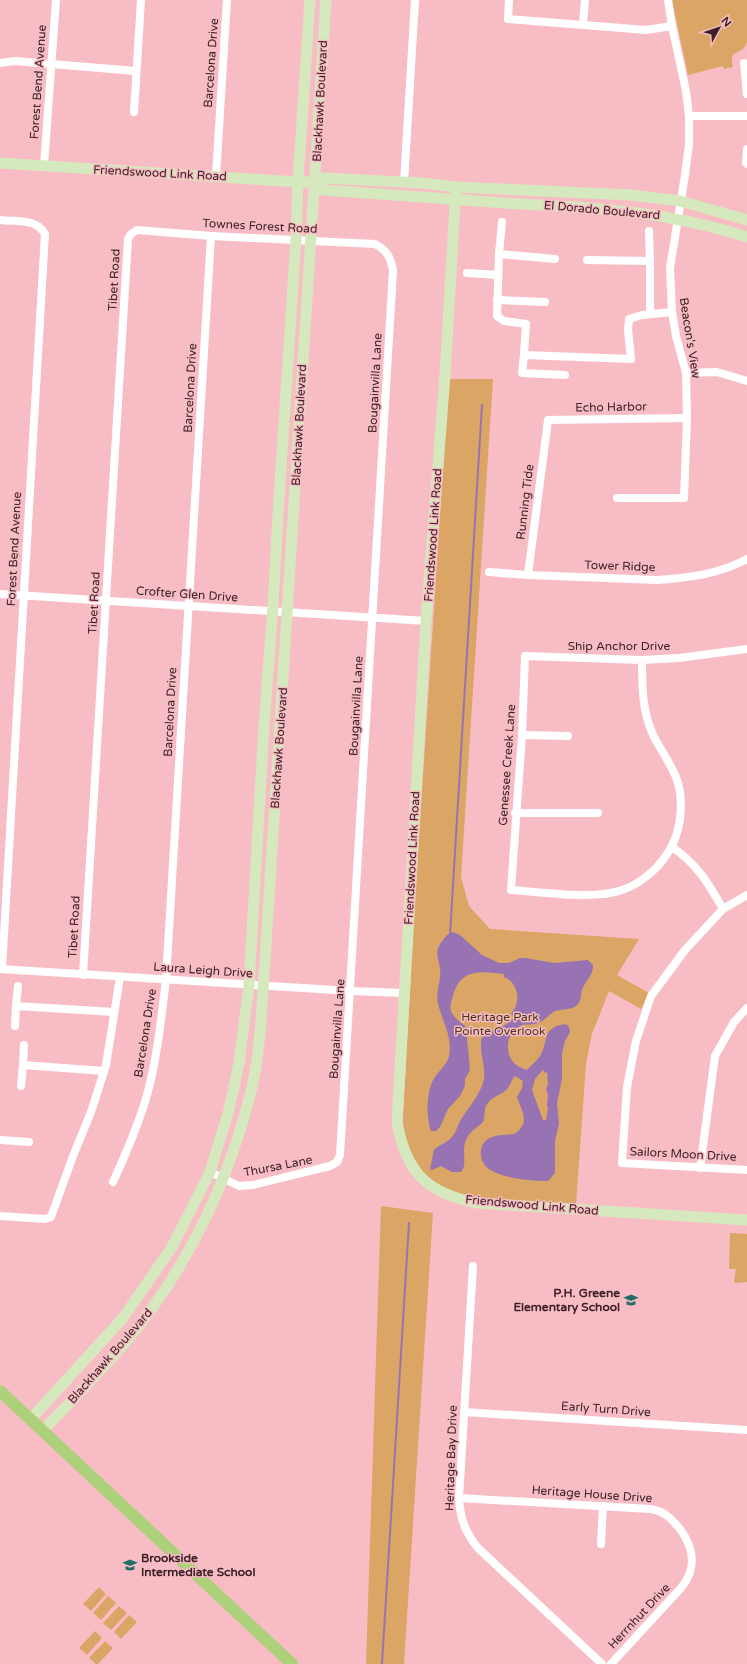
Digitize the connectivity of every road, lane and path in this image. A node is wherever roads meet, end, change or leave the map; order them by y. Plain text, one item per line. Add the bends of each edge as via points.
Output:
1 (56, 0) edge
2 (141, 0) edge
3 (227, 0) edge
4 (310, 0) edge
5 (326, 0) edge
6 (416, 0) edge
7 (509, 0) edge
8 (585, 0) edge
9 (668, 0) edge
10 (583, 24) junction
11 (672, 26) junction
12 (0, 63) edge
13 (744, 63) dead end
14 (51, 65) junction
15 (136, 71) junction
16 (304, 78) junction
17 (322, 80) junction
18 (747, 94) edge
19 (134, 112) dead end
20 (689, 116) junction
21 (747, 116) edge
22 (747, 149) edge
23 (0, 163) edge
24 (746, 164) edge
25 (44, 166) junction
26 (216, 176) junction
27 (298, 182) junction
28 (318, 182) junction
29 (404, 183) junction
30 (456, 187) junction
31 (454, 200) junction
32 (680, 202) junction
33 (677, 218) junction
34 (0, 220) edge
35 (747, 220) edge
36 (502, 222) dead end
37 (649, 231) dead end
38 (131, 234) joint
39 (211, 236) junction
40 (747, 237) edge
41 (296, 239) junction
42 (311, 240) junction
43 (387, 252) joint
44 (499, 254) junction
45 (555, 259) dead end
46 (587, 260) dead end
47 (650, 261) junction
48 (467, 273) dead end
49 (498, 276) junction
50 (497, 300) junction
51 (545, 302) dead end
52 (672, 312) junction
53 (650, 314) junction
54 (289, 342) junction
55 (303, 344) junction
56 (524, 354) junction
57 (686, 372) junction
58 (565, 375) dead end
59 (747, 381) edge
60 (687, 418) junction
61 (283, 427) junction
62 (298, 429) junction
63 (546, 432) joint
64 (617, 498) dead end
65 (278, 514) junction
66 (293, 515) junction
67 (747, 559) edge
68 (488, 572) dead end
69 (528, 575) junction
70 (0, 594) edge
71 (24, 596) junction
72 (106, 600) junction
73 (188, 605) junction
74 (273, 612) junction
75 (288, 613) junction
76 (373, 617) junction
77 (426, 621) junction
78 (747, 649) edge
79 (539, 657) joint
80 (642, 660) junction
81 (264, 726) junction
82 (280, 727) junction
83 (522, 735) junction
84 (568, 736) dead end
85 (259, 813) junction
86 (515, 813) junction
87 (598, 813) dead end
88 (275, 814) junction
89 (672, 847) junction
90 (747, 895) edge
91 (723, 909) junction
92 (1, 969) edge
93 (83, 975) junction
94 (120, 977) junction
95 (166, 979) junction
96 (249, 985) junction
97 (264, 985) junction
98 (18, 986) dead end
99 (351, 991) junction
100 (404, 993) junction
101 (16, 1006) junction
102 (747, 1008) edge
103 (114, 1012) junction
104 (15, 1026) dead end
105 (24, 1045) dead end
106 (23, 1065) junction
107 (104, 1071) junction
108 (22, 1086) dead end
109 (0, 1140) edge
110 (29, 1142) dead end
111 (338, 1162) joint
112 (700, 1168) junction
113 (747, 1170) edge
114 (210, 1172) junction
115 (222, 1179) junction
116 (113, 1182) dead end
117 (0, 1216) edge
118 (747, 1220) edge
119 (473, 1266) dead end
120 (157, 1270) junction
121 (171, 1278) junction
122 (83, 1363) junction
123 (96, 1375) junction
124 (0, 1391) edge
125 (464, 1412) junction
126 (30, 1420) junction
127 (747, 1430) edge
128 (42, 1431) junction
129 (460, 1498) junction
130 (603, 1506) junction
131 (601, 1544) dead end
132 (685, 1584) joint
133 (292, 1664) edge
134 (602, 1664) edge
135 (611, 1664) edge

1 - 14 street, Forest Bend Avenue
2 - 15 street
3 - 26 street, Barcelona Drive
4 - 16 main road, Blackhawk Boulevard
5 - 17 main road, Blackhawk Boulevard
6 - 29 street
7 - 10 street via 508,19
8 - 10 street
9 - 11 street, Beacon's View
10 - 11 street via 646,30
11 - 20 street, Beacon's View
12 - 14 street via 15,61
13 - 18 street
14 - 15 street
14 - 25 street, Forest Bend Avenue
15 - 19 street
16 - 17 main road
16 - 27 main road, Blackhawk Boulevard
17 - 28 main road, Blackhawk Boulevard
20 - 21 street
20 - 32 street, Beacon's View via 689,144
22 - 24 street
23 - 25 main road, Friendswood Link Road
25 - 26 main road, Friendswood Link Road
26 - 27 main road, Friendswood Link Road
27 - 28 main road, Friendswood Link Road
27 - 41 main road, Blackhawk Boulevard
28 - 29 main road, Friendswood Link Road via 323,178
28 - 31 main road via 323,190
28 - 42 main road, Blackhawk Boulevard
29 - 30 main road, Friendswood Link Road
30 - 31 main road, Friendswood Link Road
30 - 32 main road, El Dorado Boulevard via 630,195
31 - 33 main road, El Dorado Boulevard via 573,207
31 - 77 main road, Friendswood Link Road via 445,376
32 - 33 street, Beacon's View
32 - 35 main road, El Dorado Boulevard
33 - 40 main road, El Dorado Boulevard
33 - 52 street, Beacon's View via 670,268
34 - 71 street, Forest Bend Avenue via 34,223 41,227 45,234
36 - 44 street
37 - 47 street
38 - 39 street, Townes Forest Road via 137,230
38 - 72 street, Tibet Road via 128,239
39 - 41 street, Townes Forest Road
39 - 73 street, Barcelona Drive
41 - 42 street, Townes Forest Road
41 - 54 main road, Blackhawk Boulevard
42 - 43 street, Townes Forest Road via 375,244
42 - 55 main road, Blackhawk Boulevard
43 - 76 street, Bougainvilla Lane via 392,261 393,271
44 - 45 street
44 - 49 street
46 - 47 street
47 - 53 street
48 - 49 street
49 - 50 street
50 - 51 street
50 - 56 street via 497,316 504,321 526,324
52 - 53 street
52 - 57 street, Beacon's View
53 - 56 street via 629,319 631,359
54 - 55 main road
54 - 61 main road, Blackhawk Boulevard
55 - 62 main road, Blackhawk Boulevard
56 - 58 street via 522,373
57 - 59 street via 717,372
57 - 60 street, Beacon's View
60 - 63 street, Echo Harbor via 548,420
60 - 64 street, Beacon's View via 684,498
61 - 62 main road
61 - 65 main road, Blackhawk Boulevard
62 - 66 main road, Blackhawk Boulevard
63 - 69 street, Running Tide
65 - 66 main road
65 - 74 main road, Blackhawk Boulevard
66 - 75 main road, Blackhawk Boulevard
67 - 69 street, Tower Ridge via 732,568 669,579
68 - 69 street, Tower Ridge
70 - 71 street, Crofter Glen Drive
71 - 72 street, Crofter Glen Drive
71 - 92 street, Forest Bend Avenue
72 - 73 street, Crofter Glen Drive
72 - 93 street, Tibet Road
73 - 74 street, Crofter Glen Drive
73 - 95 street, Barcelona Drive
74 - 75 street, Crofter Glen Drive
74 - 81 main road, Blackhawk Boulevard
75 - 76 street, Crofter Glen Drive
75 - 82 main road, Blackhawk Boulevard
76 - 77 street, Crofter Glen Drive
76 - 99 street, Bougainvilla Lane
77 - 100 main road, Friendswood Link Road
78 - 80 street, Ship Anchor Drive
79 - 80 street, Ship Anchor Drive
79 - 83 street, Genessee Creek Lane via 525,656
80 - 89 street via 643,705 654,737 676,778 681,798 681,814
81 - 82 main road
81 - 85 main road, Blackhawk Boulevard
82 - 88 main road, Blackhawk Boulevard
83 - 84 street
83 - 86 street, Genessee Creek Lane
85 - 88 main road
85 - 96 main road, Blackhawk Boulevard
86 - 87 street
86 - 89 street, Genessee Creek Lane via 511,890 591,895 622,890 649,875
88 - 97 main road, Blackhawk Boulevard
89 - 91 street via 698,869
90 - 91 street
91 - 112 street, Sailors Moon Drive via 685,950 651,996 636,1041 627,1087 622,1163
92 - 93 street, Laura Leigh Drive
93 - 94 street, Laura Leigh Drive
94 - 95 street, Laura Leigh Drive
94 - 103 street
95 - 96 street, Laura Leigh Drive
95 - 116 street, Barcelona Drive via 158,1043 145,1101 134,1136
96 - 97 street, Laura Leigh Drive
96 - 114 main road, Blackhawk Boulevard via 237,1076
97 - 99 street, Laura Leigh Drive
97 - 115 main road, Blackhawk Boulevard via 260,1039 252,1086 239,1134
98 - 101 street
99 - 100 street, Laura Leigh Drive
99 - 111 street, Bougainvilla Lane
100 - 118 main road, Friendswood Link Road via 396,1122 403,1152 411,1166 421,1179 434,1188 452,1197 477,1203
101 - 103 street
101 - 104 street
102 - 112 street via 734,1022 715,1056
103 - 107 street
105 - 106 street
106 - 107 street
106 - 108 street
107 - 117 street via 51,1217 45,1219
109 - 110 street
111 - 115 street, Thursa Lane via 324,1169 253,1185 239,1186
112 - 113 street, Sailors Moon Drive
114 - 115 street, Thursa Lane
114 - 120 main road, Blackhawk Boulevard via 172,1247
115 - 121 main road, Blackhawk Boulevard via 194,1241
119 - 125 street, Heritage Bay Drive
120 - 121 main road
120 - 122 main road, Blackhawk Boulevard via 123,1318
121 - 123 main road, Blackhawk Boulevard via 154,1305
122 - 123 main road
122 - 126 main road, Blackhawk Boulevard
123 - 128 main road, Blackhawk Boulevard
124 - 126 main road
125 - 127 street, Early Turn Drive
125 - 129 street, Heritage Bay Drive
126 - 128 main road
128 - 133 main road
129 - 130 street, Heritage House Drive
129 - 134 street, Heritage Bay Drive via 460,1511 465,1529 478,1548
130 - 131 street
130 - 132 street, Heritage House Drive via 658,1510 668,1516 682,1532 692,1553 692,1568
132 - 135 street, Herrnhut Drive

